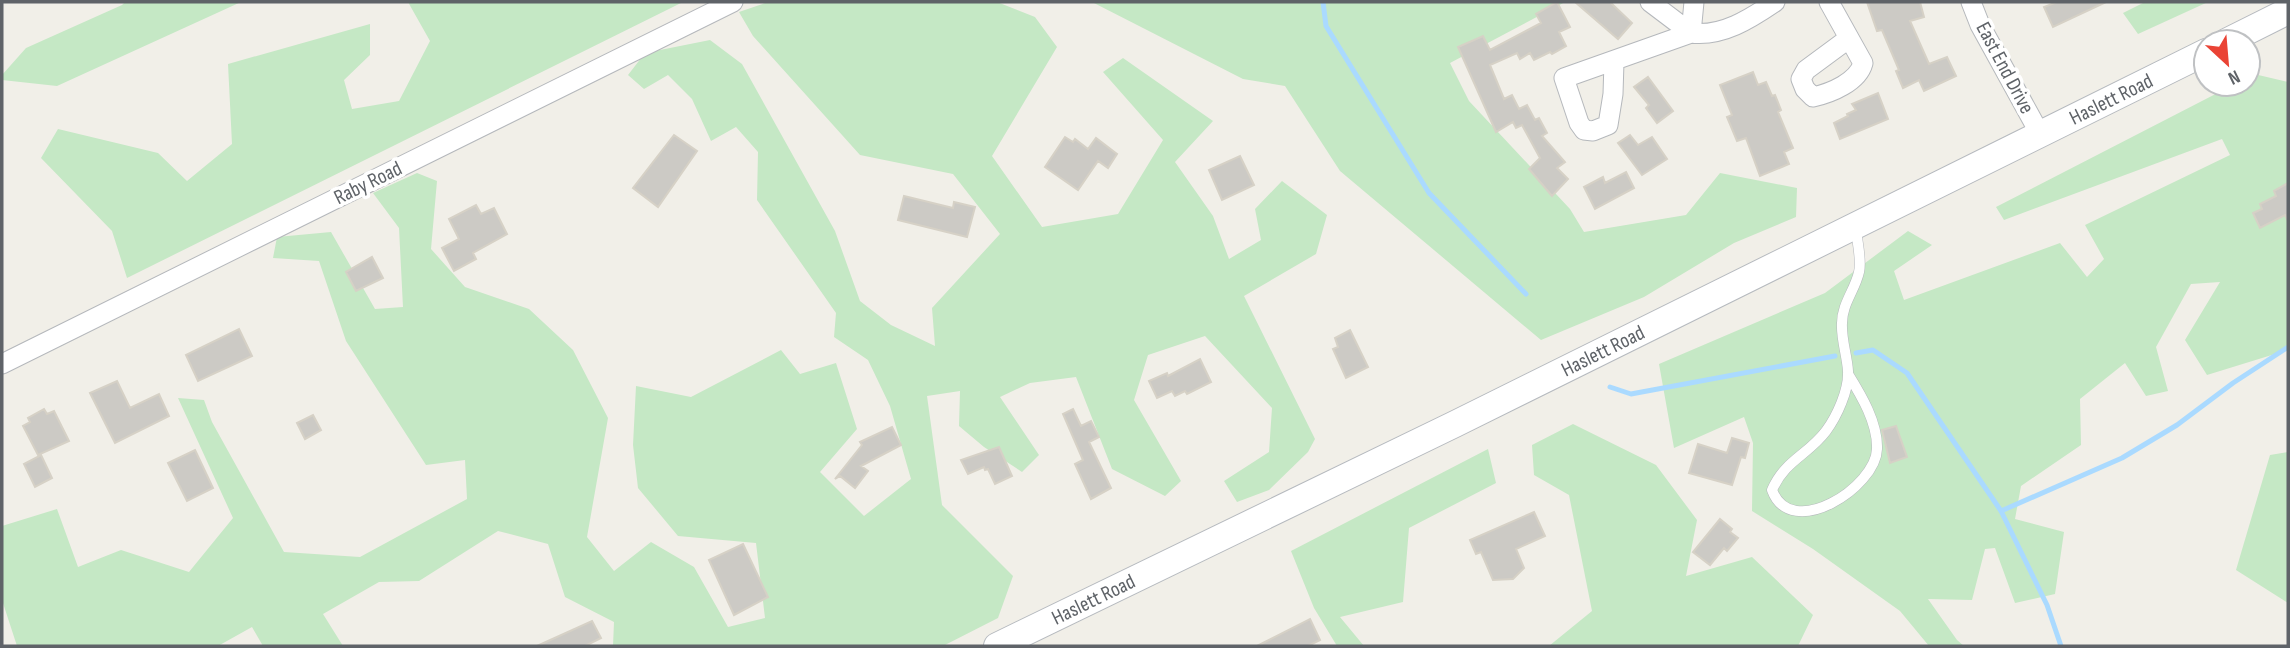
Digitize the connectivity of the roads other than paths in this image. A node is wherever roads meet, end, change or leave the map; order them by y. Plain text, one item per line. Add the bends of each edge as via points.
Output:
1 (733, 2) edge
2 (1650, 2) edge
3 (1694, 2) edge
4 (1775, 2) edge
5 (1829, 2) edge
6 (1971, 2) edge
7 (2288, 11) edge
8 (2254, 28) edge
9 (1691, 33) junction
10 (1848, 39) dead end
11 (2192, 59) edge
12 (1614, 62) dead end
13 (2040, 134) junction
14 (1855, 225) junction
15 (2, 364) edge
16 (1848, 374) junction
17 (997, 646) edge

1 - 15 street, Raby Road
2 - 9 street
3 - 9 street
4 - 9 street via 1736,26 1703,35
5 - 10 street
6 - 13 street, East End Drive
7 - 8 main road
9 - 12 street
11 - 13 main road, Haslett Road
13 - 14 main road, Haslett Road
14 - 16 lane via 1860,271 1841,322
14 - 17 main road, Haslett Road
16 - 16 lane via 1827,430 1791,461 1772,490 1786,510 1818,509 1836,500 1868,473 1876,459 1874,425

